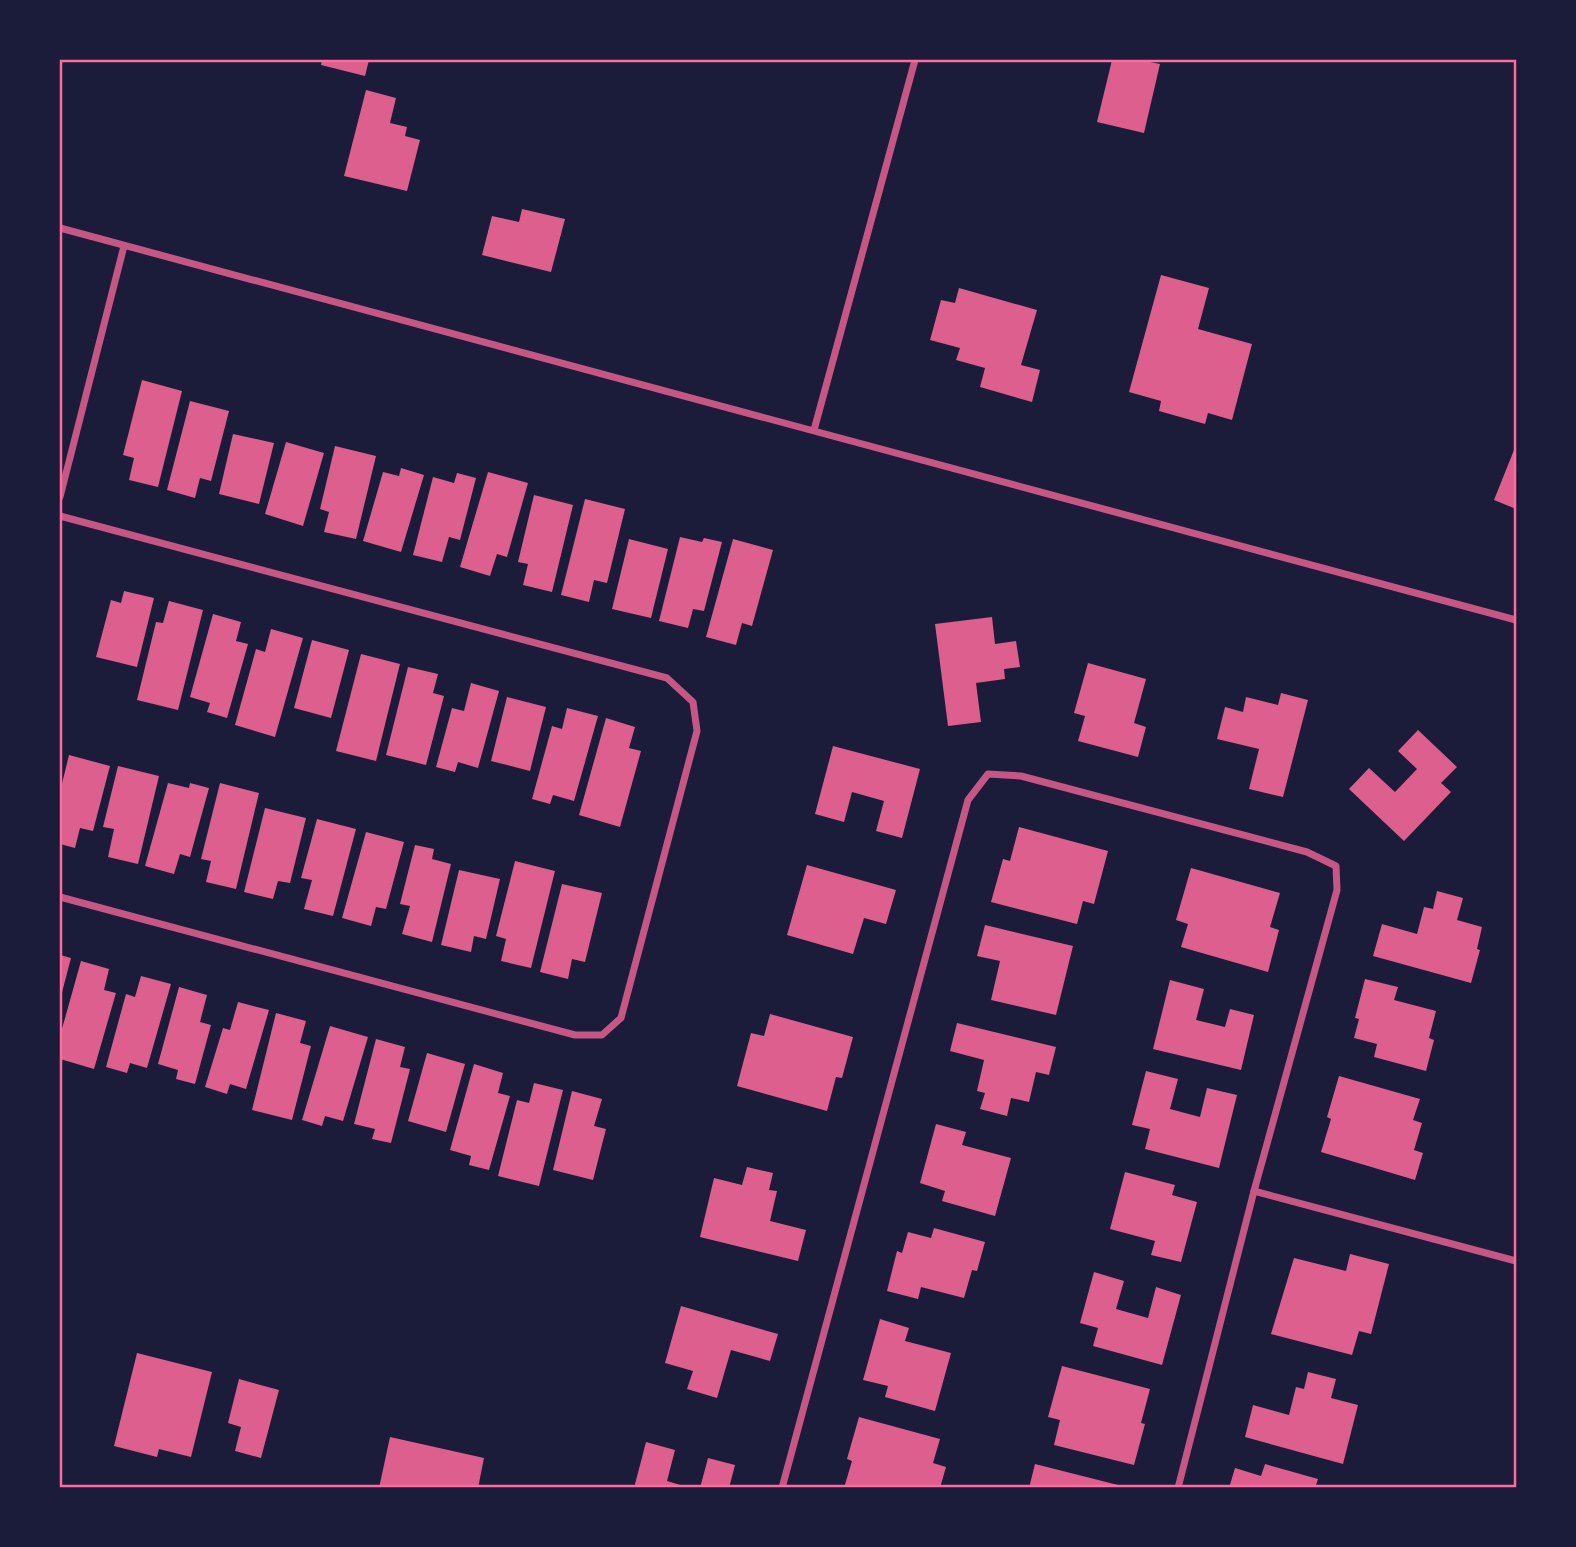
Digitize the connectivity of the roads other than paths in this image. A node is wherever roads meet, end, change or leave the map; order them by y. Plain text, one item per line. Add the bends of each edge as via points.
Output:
1 (915, 60) edge
2 (60, 228) edge
3 (124, 246) junction
4 (814, 430) junction
5 (60, 497) edge
6 (60, 516) edge
7 (1517, 620) edge
8 (60, 897) edge
9 (1254, 1191) junction
10 (1517, 1261) edge
11 (782, 1488) edge
12 (1178, 1488) edge

1 - 4 street
2 - 3 street
3 - 4 street
3 - 5 street
4 - 7 street
6 - 8 street via 667,678 693,702 697,731 621,1018 602,1035 576,1035
9 - 10 street
9 - 11 street via 1336,890 1336,866 1307,852 1034,779 988,774 968,800
9 - 12 street

